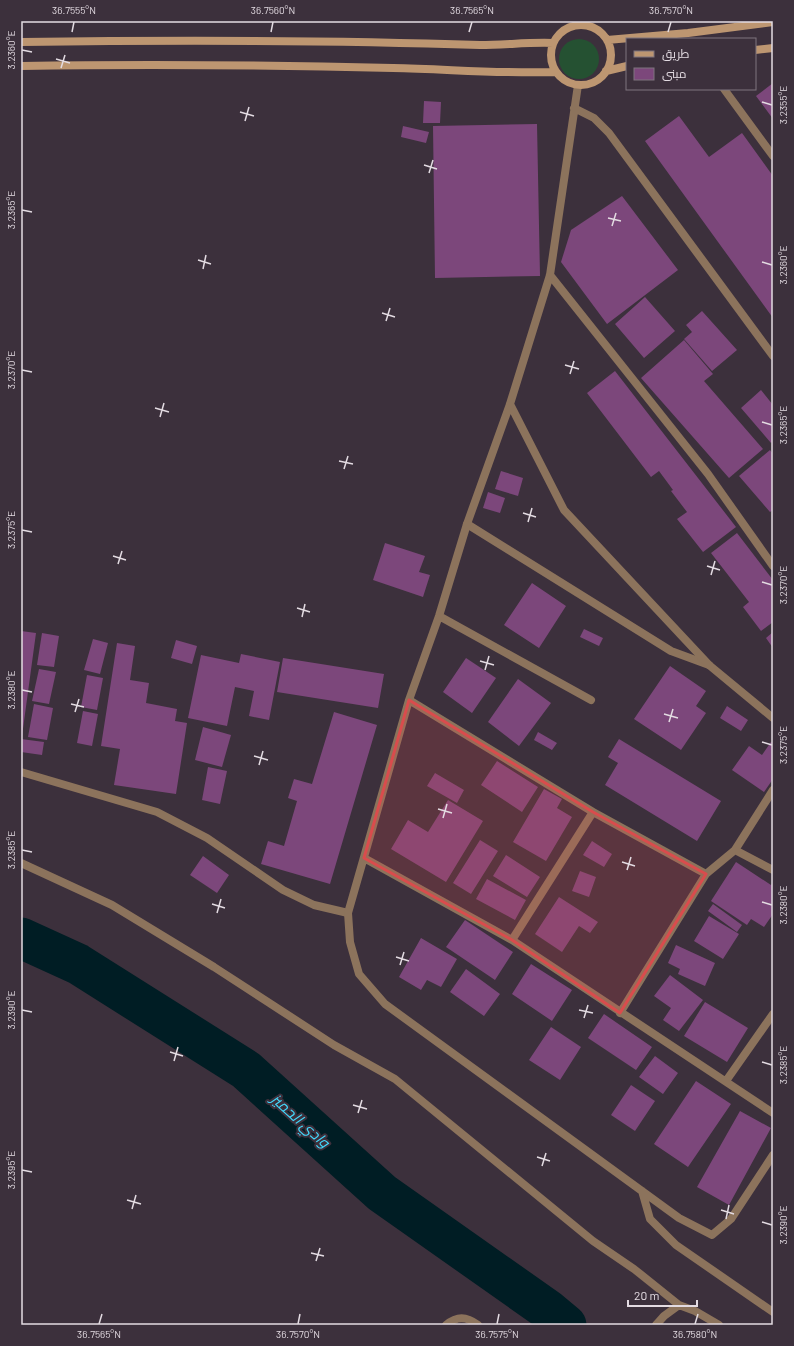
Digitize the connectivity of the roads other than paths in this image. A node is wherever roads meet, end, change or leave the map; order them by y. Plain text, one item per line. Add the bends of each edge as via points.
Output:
1 (773, 22) edge
2 (626, 38) edge
3 (630, 38) edge
4 (607, 40) junction
5 (21, 42) edge
6 (553, 43) junction
7 (773, 48) edge
8 (756, 50) edge
9 (21, 66) edge
10 (626, 66) edge
11 (606, 71) junction
12 (556, 72) junction
13 (578, 85) junction
14 (725, 90) edge
15 (574, 108) junction
16 (773, 156) edge
17 (550, 275) junction
18 (773, 356) edge
19 (510, 404) junction
20 (466, 524) junction
21 (773, 566) edge
22 (439, 616) junction
23 (710, 665) junction
24 (409, 700) junction
25 (591, 700) dead end
26 (773, 718) edge
27 (21, 772) edge
28 (773, 790) edge
29 (593, 812) junction
30 (735, 850) junction
31 (364, 858) junction
32 (21, 863) edge
33 (773, 870) edge
34 (706, 874) junction
35 (348, 913) junction
36 (512, 940) junction
37 (620, 1013) junction
38 (773, 1014) edge
39 (726, 1081) junction
40 (773, 1113) edge
41 (773, 1155) edge
42 (642, 1191) junction
43 (679, 1305) junction
44 (773, 1312) edge
45 (446, 1325) edge
46 (478, 1325) edge
47 (656, 1325) edge
48 (719, 1325) edge

1 - 3 main road
2 - 4 main road
4 - 6 main road via 599,31 589,26 578,25 564,31
4 - 11 main road via 610,54
5 - 6 main road via 396,42 494,45
6 - 12 main road via 550,58
7 - 8 main road
9 - 12 main road via 168,64
10 - 11 main road
11 - 13 main road via 594,82
12 - 13 main road via 565,81
13 - 15 street
14 - 16 street
15 - 17 street
15 - 18 street via 594,118 609,133
17 - 19 street
17 - 21 street via 708,474
19 - 20 street
19 - 23 street via 564,510
20 - 22 street
20 - 23 street via 671,651
22 - 24 street
22 - 25 street
23 - 26 street
24 - 29 street
24 - 31 street
27 - 35 street via 157,812 207,838 283,890 314,905
28 - 30 street
29 - 34 street
29 - 36 street
30 - 33 street
30 - 34 street
31 - 35 street
31 - 36 street
32 - 43 street via 112,905 334,1045 395,1079 593,1241 634,1269
34 - 37 street
35 - 42 street via 350,942 359,974 385,1004
36 - 37 street
37 - 39 street
38 - 39 street
39 - 40 street
41 - 42 street via 731,1219 712,1235 679,1218
42 - 44 street via 650,1219 676,1245
43 - 47 street
43 - 48 street via 696,1311
45 - 46 street via 454,1319 470,1319

